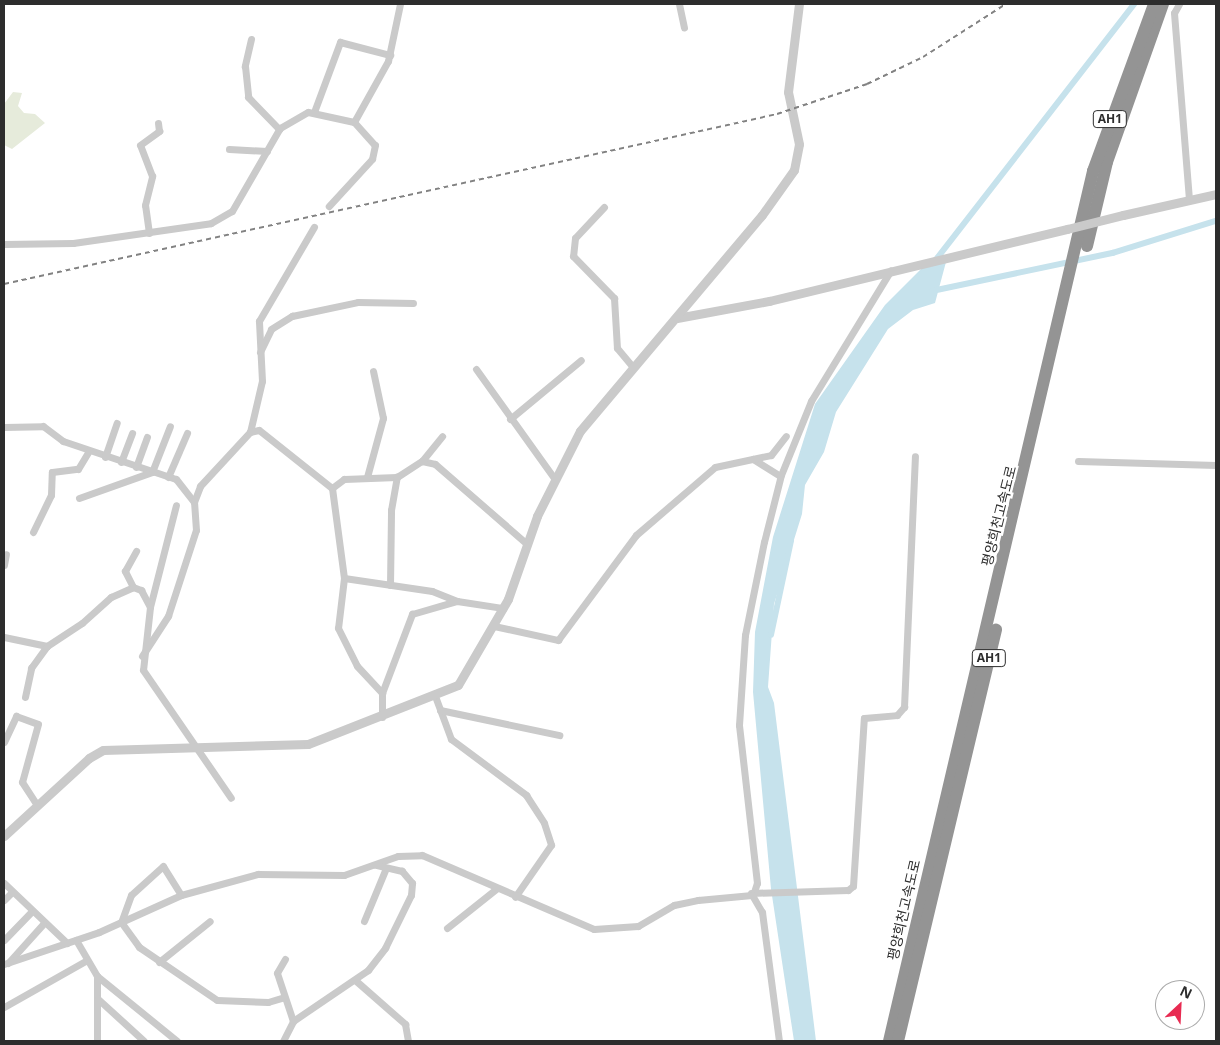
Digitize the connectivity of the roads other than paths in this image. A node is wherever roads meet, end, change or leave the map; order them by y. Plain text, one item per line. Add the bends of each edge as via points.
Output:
1 (400, 4) edge
2 (680, 4) edge
3 (799, 4) edge
4 (1154, 4) edge
5 (1163, 4) edge
6 (1179, 4) edge
7 (684, 27) dead end
8 (251, 39) dead end
9 (390, 55) junction
10 (314, 112) junction
11 (354, 122) junction
12 (158, 123) dead end
13 (279, 129) junction
14 (229, 149) dead end
15 (267, 152) junction
16 (1216, 194) edge
17 (1189, 199) junction
18 (329, 206) dead end
19 (604, 207) dead end
20 (314, 227) dead end
21 (149, 233) junction
22 (1085, 235) junction
23 (4, 244) edge
24 (891, 270) junction
25 (1076, 276) junction
26 (413, 303) dead end
27 (677, 318) junction
28 (260, 352) junction
29 (581, 360) dead end
30 (634, 367) junction
31 (476, 369) dead end
32 (373, 371) dead end
33 (510, 420) junction
34 (117, 423) dead end
35 (170, 426) dead end
36 (4, 427) edge
37 (250, 432) junction
38 (132, 433) dead end
39 (187, 433) dead end
40 (442, 436) dead end
41 (786, 436) dead end
42 (147, 437) dead end
43 (89, 451) junction
44 (915, 456) dead end
45 (105, 457) junction
46 (753, 459) junction
47 (422, 461) junction
48 (1078, 461) dead end
49 (121, 462) junction
50 (1216, 465) edge
51 (136, 467) junction
52 (152, 472) junction
53 (168, 476) junction
54 (780, 476) junction
55 (367, 477) junction
56 (397, 477) junction
57 (554, 478) junction
58 (332, 488) junction
59 (78, 498) dead end
60 (194, 502) junction
61 (176, 505) dead end
62 (33, 532) dead end
63 (527, 544) junction
64 (136, 551) dead end
65 (6, 554) dead end
66 (4, 565) edge
67 (344, 578) junction
68 (390, 585) junction
69 (133, 587) junction
70 (456, 601) junction
71 (150, 607) junction
72 (503, 608) junction
73 (494, 626) junction
74 (4, 638) edge
75 (47, 646) junction
76 (142, 656) junction
77 (382, 693) junction
78 (435, 696) junction
79 (25, 697) dead end
80 (440, 710) junction
81 (382, 718) junction
82 (559, 735) dead end
83 (4, 742) edge
84 (190, 744) junction
85 (231, 798) dead end
86 (37, 805) junction
87 (4, 836) edge
88 (376, 865) junction
89 (386, 868) junction
90 (4, 883) edge
91 (496, 889) junction
92 (12, 892) junction
93 (751, 893) junction
94 (181, 895) junction
95 (515, 897) junction
96 (4, 900) edge
97 (31, 912) junction
98 (210, 921) dead end
99 (364, 921) dead end
100 (122, 922) junction
101 (43, 924) junction
102 (447, 928) dead end
103 (4, 940) edge
104 (76, 940) junction
105 (67, 943) junction
106 (285, 959) dead end
107 (87, 960) junction
108 (159, 962) junction
109 (6, 963) edge
110 (97, 976) junction
111 (355, 980) junction
112 (284, 997) junction
113 (98, 999) junction
114 (4, 1007) edge
115 (293, 1021) junction
116 (97, 1041) edge
117 (144, 1041) edge
118 (177, 1041) edge
119 (283, 1041) edge
120 (408, 1041) edge
121 (779, 1041) edge
122 (888, 1041) edge
123 (898, 1041) edge

1 - 9 street
2 - 7 street
3 - 27 street via 788,92 799,144 794,170
4 - 22 highway, 평양희천고속도로 / AH1 via 1099,154
5 - 22 highway, 평양희천고속도로 / AH1 via 1127,98
6 - 17 street via 1174,13
8 - 13 street via 245,66 248,97
9 - 10 street via 340,42
9 - 11 street
10 - 11 street
10 - 13 street via 296,116
11 - 18 street via 375,145 374,155
12 - 21 street via 158,131 140,145 152,176 146,205
13 - 15 street
14 - 15 street
15 - 21 street via 227,215 203,226
16 - 17 street
17 - 24 street, bridge
19 - 30 street via 574,238 573,256 614,298 617,348
20 - 28 street via 262,313 258,326
21 - 23 street via 73,243
22 - 25 highway, 평양희천고속도로 / AH1
24 - 27 street
24 - 54 street via 811,401
25 - 122 highway, 평양희천고속도로 / AH1
25 - 123 highway, 평양희천고속도로 / AH1
26 - 28 street via 358,302 292,316 271,329
27 - 30 street
28 - 37 street via 262,381
29 - 33 street
30 - 57 street via 580,431
31 - 33 street
32 - 55 street via 383,418
33 - 57 street
34 - 45 street
35 - 52 street
36 - 43 street via 37,424
37 - 58 street via 264,432
37 - 60 street via 207,476
38 - 49 street
39 - 53 street
40 - 47 street
41 - 46 street via 775,453
42 - 51 street
43 - 45 street
43 - 62 street via 78,469 52,472 51,495
44 - 93 street via 904,707 897,715 864,718 854,883 848,890
45 - 49 street
46 - 54 street
46 - 73 street via 715,467 636,535 558,640
47 - 56 street
47 - 63 street via 435,464
48 - 50 street
49 - 51 street
51 - 52 street
52 - 53 street
52 - 59 street
53 - 60 street via 181,483
54 - 93 street via 756,581 741,676 740,745 757,882
55 - 56 street
55 - 58 street via 344,478
56 - 68 street via 391,510
57 - 63 street
58 - 67 street
60 - 76 street via 196,530 168,616
61 - 71 street
63 - 72 street
64 - 69 street via 126,571
65 - 66 street
67 - 68 street
67 - 77 street via 338,628 357,666
68 - 70 street via 432,591
69 - 71 street via 144,593
69 - 75 street via 111,596 82,623
70 - 72 street
70 - 77 street via 412,614
71 - 76 street
72 - 73 street
73 - 78 street via 464,677
74 - 75 street
75 - 79 street via 31,668
76 - 84 street via 143,670
77 - 81 street
78 - 80 street
78 - 81 street
80 - 82 street
80 - 95 street via 451,738 526,795 544,822 551,845
81 - 84 street via 308,744
83 - 86 street via 16,716 38,724 22,782
84 - 85 street
84 - 86 street via 122,746 96,753
86 - 87 street
88 - 89 street
88 - 91 street via 398,856 422,855
88 - 94 street via 338,875 268,872
89 - 99 street
89 - 111 street via 407,874 411,895 381,955
90 - 92 street
91 - 95 street
91 - 102 street
92 - 96 street
92 - 97 street
93 - 95 street via 674,905 638,926 603,929 568,921
93 - 121 street via 761,908
94 - 100 street
94 - 100 street via 160,867 131,895
97 - 101 street
97 - 103 street
98 - 108 street
100 - 104 street
100 - 108 street via 139,947
101 - 105 street
101 - 109 street
104 - 105 street
104 - 107 street
105 - 109 street
106 - 112 street via 277,970
107 - 110 street
107 - 114 street
108 - 112 street via 187,976 217,1000 268,1002
110 - 113 street
110 - 118 street
111 - 115 street
111 - 120 street via 405,1024
112 - 115 street
113 - 116 street
113 - 117 street
115 - 119 street

